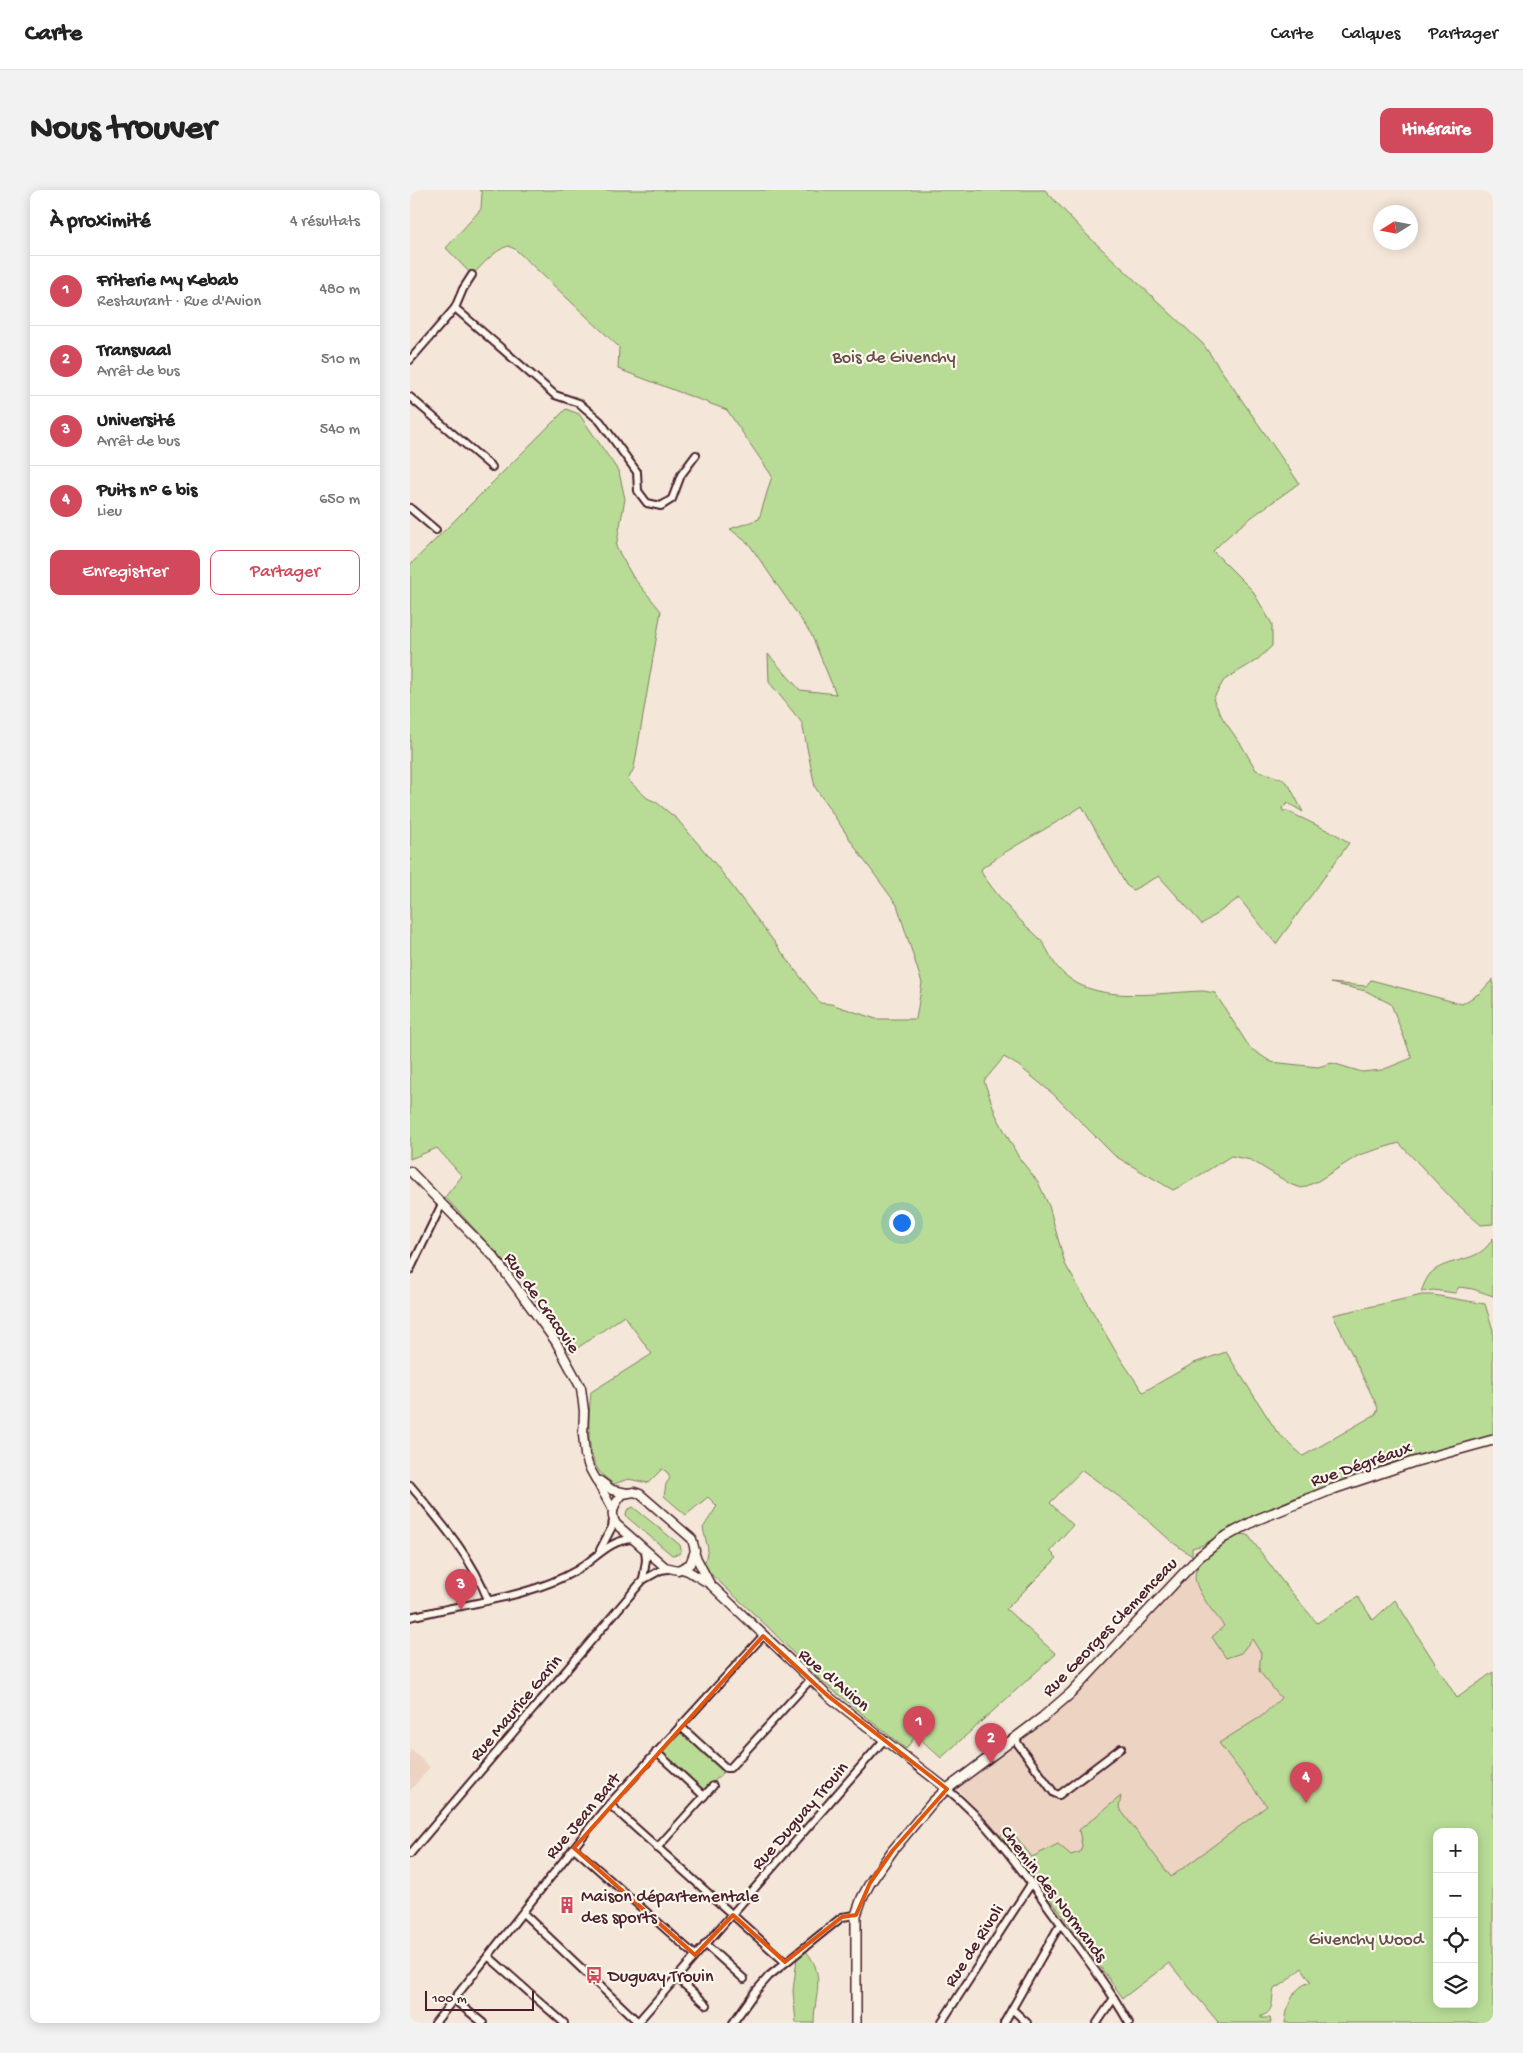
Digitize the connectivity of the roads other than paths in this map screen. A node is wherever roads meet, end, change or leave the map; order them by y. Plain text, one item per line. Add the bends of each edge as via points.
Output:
1 (472, 275) dead end
2 (455, 308) junction
3 (410, 360) edge
4 (410, 397) edge
5 (696, 455) dead end
6 (492, 467) dead end
7 (410, 508) edge
8 (436, 530) dead end
9 (410, 1171) edge
10 (442, 1204) junction
11 (410, 1270) edge
12 (1493, 1440) edge
13 (596, 1478) junction
14 (410, 1486) edge
15 (627, 1493) junction
16 (613, 1510) junction
17 (613, 1520) junction
18 (1244, 1526) joint
19 (633, 1539) junction
20 (645, 1550) junction
21 (598, 1552) junction
22 (695, 1555) junction
23 (668, 1569) junction
24 (682, 1569) junction
25 (643, 1580) junction
26 (710, 1584) junction
27 (488, 1600) junction
28 (410, 1616) edge
29 (763, 1636) junction
30 (810, 1680) junction
31 (680, 1726) junction
32 (1016, 1738) junction
33 (884, 1740) junction
34 (1122, 1748) dead end
35 (656, 1752) junction
36 (712, 1786) dead end
37 (947, 1789) junction
38 (704, 1796) junction
39 (609, 1804) junction
40 (574, 1848) junction
41 (657, 1848) junction
42 (410, 1854) edge
43 (1031, 1884) junction
44 (523, 1913) junction
45 (733, 1915) junction
46 (856, 1915) junction
47 (1061, 1925) junction
48 (705, 1944) junction
49 (695, 1955) junction
50 (488, 1956) junction
51 (785, 1962) junction
52 (677, 1978) junction
53 (744, 1979) dead end
54 (1114, 1998) junction
55 (453, 1999) junction
56 (707, 2005) dead end
57 (1012, 2008) junction
58 (637, 2022) edge
59 (435, 2023) edge
60 (482, 2023) edge
61 (564, 2023) edge
62 (733, 2023) edge
63 (856, 2023) edge
64 (941, 2023) edge
65 (1004, 2023) edge
66 (1026, 2023) edge
67 (1097, 2023) edge
68 (1129, 2023) edge

1 - 2 street
2 - 3 street
2 - 5 street via 555,395 579,403 600,421 638,474 638,492 647,503 661,506 672,499 681,475
4 - 6 street
7 - 8 street
9 - 10 street, Rue de Cracovie
10 - 11 street
10 - 13 street, Rue de Cracovie via 494,1257 542,1320 572,1370 583,1399 585,1455
12 - 18 main road, Rue Dégréaux via 1370,1475
13 - 15 street via 612,1490
13 - 16 street, Rue de Cracovie
14 - 27 street via 444,1527 474,1571
15 - 16 street via 617,1500
15 - 22 street, Rue d'Avion via 640,1494 689,1535
16 - 17 street
17 - 19 street
17 - 21 street
18 - 32 main road, Rue Georges Clemenceau via 1198,1556 1070,1693
19 - 20 street
19 - 21 street via 617,1541
20 - 23 street
20 - 25 street
21 - 27 street via 578,1569 552,1582
22 - 24 street
22 - 26 street, Rue d'Avion
23 - 24 street
23 - 25 street, Rue Maurice Garin
24 - 26 street, Rue d'Avion
25 - 42 street, Rue Maurice Garin
26 - 29 street, Rue d'Avion
27 - 28 street
29 - 30 street, Rue d'Avion
29 - 31 street, Rue Jean Bart
30 - 31 street via 730,1768 726,1768
30 - 33 street, Rue d'Avion
31 - 35 street, Rue Jean Bart
32 - 34 street via 1054,1793 1059,1795
32 - 37 main road, Rue Georges Clemenceau
33 - 37 street, Rue d'Avion
33 - 45 street, Rue Duguay Trouin
35 - 38 street
35 - 39 street, Rue Jean Bart
36 - 38 street
37 - 43 street, Chemin des Normands via 988,1829
37 - 46 main road, Rue Georges Clemenceau via 893,1850 870,1883
38 - 41 street
39 - 40 street, Rue Jean Bart
39 - 41 street
40 - 44 street, Rue Jean Bart
40 - 49 street
41 - 45 street
43 - 47 street, Chemin des Normands
43 - 64 street, Rue de Rivoli
44 - 50 street, Rue Jean Bart
44 - 58 street
45 - 48 street, Rue Duguay Trouin
45 - 51 street
46 - 51 street via 842,1917
46 - 63 main road, Rue Georges Clemenceau
47 - 54 street, Chemin des Normands
47 - 57 street
48 - 49 street, Rue Duguay Trouin
48 - 53 street
49 - 52 street, Rue Duguay Trouin
50 - 55 street, Rue Jean Bart
50 - 61 street
51 - 62 street via 755,1992
52 - 56 street
52 - 58 street, Rue Duguay Trouin
54 - 67 street
54 - 68 street, Chemin des Normands
55 - 59 street, Rue Jean Bart
55 - 60 street
57 - 65 street
57 - 66 street

